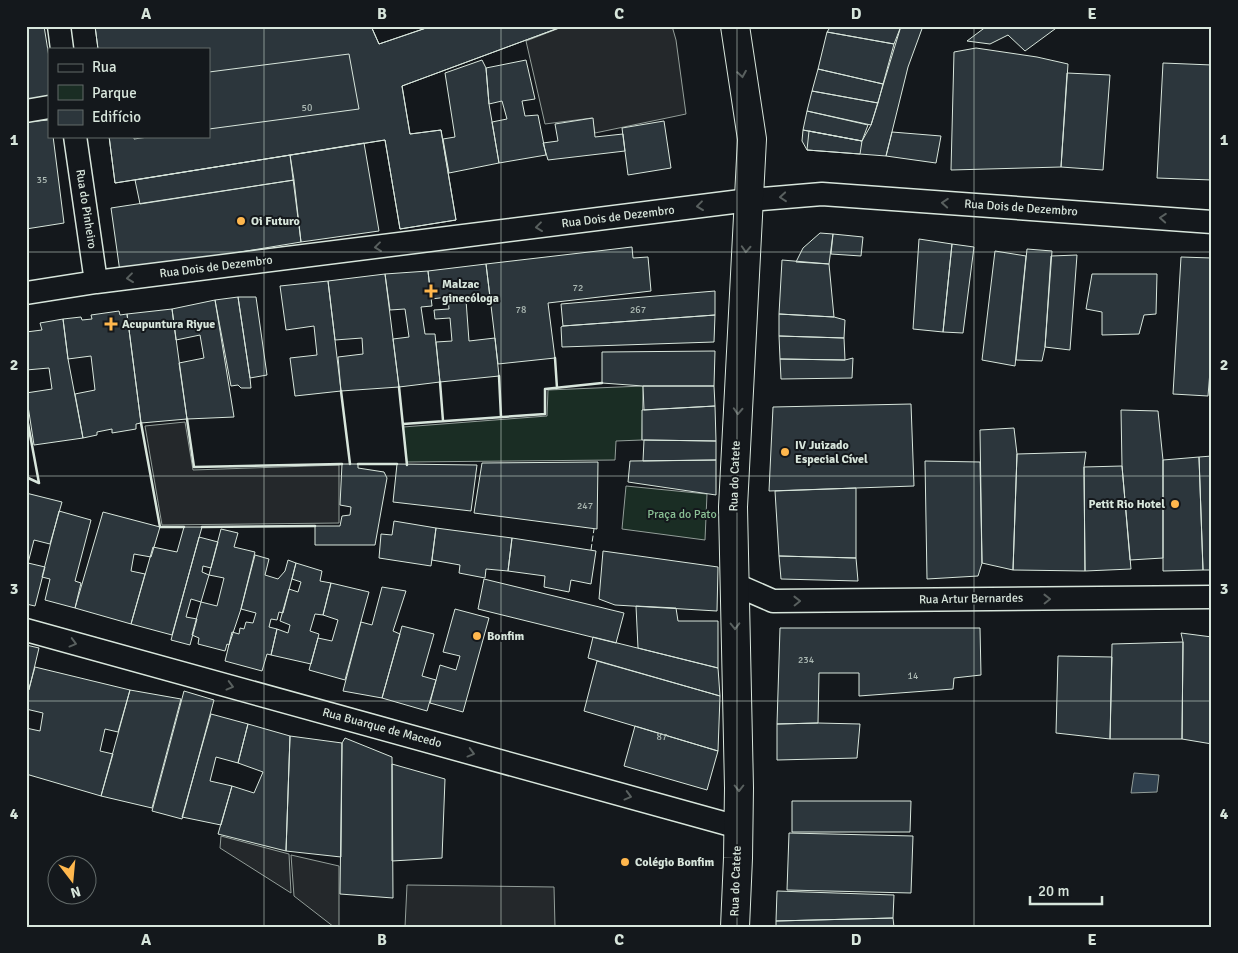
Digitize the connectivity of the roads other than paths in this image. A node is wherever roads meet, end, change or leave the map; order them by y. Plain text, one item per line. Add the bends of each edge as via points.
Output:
1 (59, 26) edge
2 (735, 26) edge
3 (62, 48) edge
4 (48, 107) edge
5 (26, 111) edge
6 (75, 138) edge
7 (749, 200) junction
8 (1212, 222) edge
9 (96, 282) junction
10 (26, 293) edge
11 (734, 584) junction
12 (1212, 597) edge
13 (26, 630) edge
14 (738, 827) junction
15 (735, 927) edge

1 - 3 street
2 -> 7 main road, Rua do Catete via 752,139
4 - 5 street
6 - 9 street, Rua do Pinheiro
8 -> 7 street, Rua Dois de Dezembro via 822,194
7 -> 9 street, Rua Dois de Dezembro
7 -> 11 main road, Rua do Catete via 733,507
9 - 10 street, Rua Dois de Dezembro
11 -> 12 street, Rua Artur Bernardes via 773,601
11 -> 14 main road, Rua do Catete
13 -> 14 street, Rua Buarque de Macedo
14 - 15 main road, Rua do Catete

